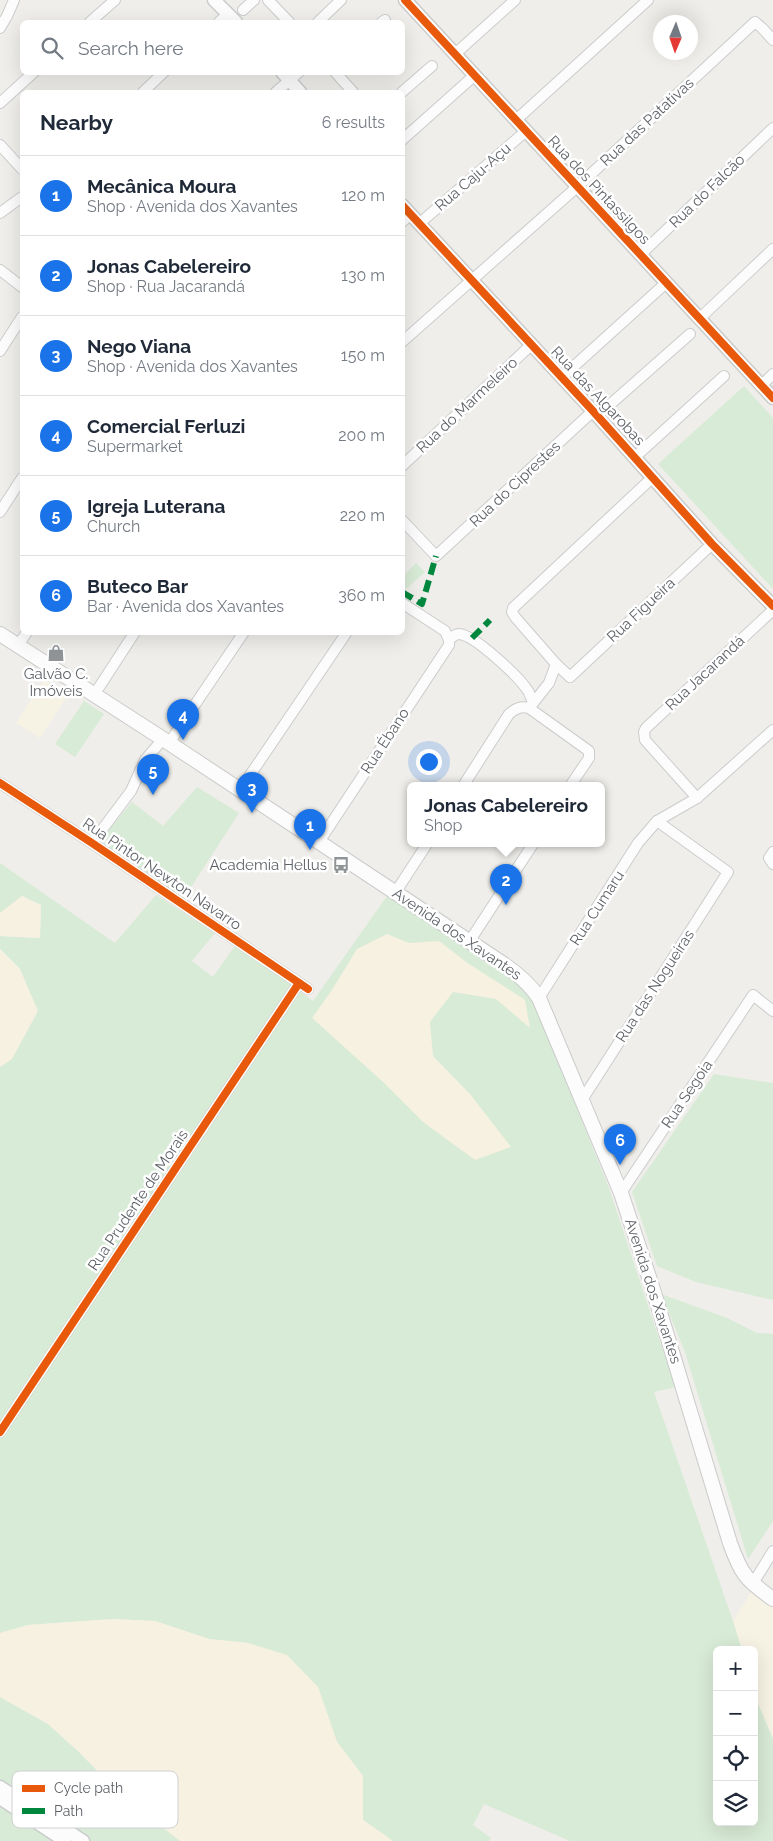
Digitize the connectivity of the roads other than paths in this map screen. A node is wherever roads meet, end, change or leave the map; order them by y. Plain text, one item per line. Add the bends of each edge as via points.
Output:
1 (14, 0) edge
2 (115, 0) edge
3 (214, 0) edge
4 (254, 0) edge
5 (268, 0) edge
6 (341, 0) edge
7 (405, 0) edge
8 (515, 0) edge
9 (648, 0) edge
10 (243, 10) dead end
11 (92, 20) edge
12 (227, 20) edge
13 (287, 20) edge
14 (320, 20) edge
15 (0, 28) edge
16 (773, 40) edge
17 (456, 54) junction
18 (432, 66) dead end
19 (31, 75) edge
20 (161, 75) edge
21 (290, 75) edge
22 (337, 75) edge
23 (475, 75) junction
24 (144, 90) edge
25 (278, 90) edge
26 (299, 90) edge
27 (351, 90) edge
28 (404, 90) edge
29 (0, 103) edge
30 (516, 120) junction
31 (773, 128) edge
32 (526, 131) junction
33 (405, 137) edge
34 (0, 145) edge
35 (20, 167) edge
36 (577, 187) junction
37 (20, 198) edge
38 (0, 213) edge
39 (409, 216) edge
40 (773, 249) edge
41 (640, 254) junction
42 (0, 270) edge
43 (472, 281) junction
44 (666, 283) junction
45 (20, 285) edge
46 (699, 319) junction
47 (20, 320) edge
48 (690, 334) dead end
49 (405, 339) edge
50 (531, 345) junction
51 (0, 351) edge
52 (773, 374) edge
53 (724, 376) dead end
54 (562, 377) junction
55 (761, 386) junction
56 (773, 398) edge
57 (595, 413) junction
58 (635, 457) junction
59 (405, 463) edge
60 (653, 478) junction
61 (20, 481) edge
62 (0, 512) edge
63 (405, 523) edge
64 (712, 544) junction
65 (405, 605) edge
66 (773, 606) edge
67 (773, 610) edge
68 (0, 634) edge
69 (25, 635) edge
70 (133, 635) edge
71 (242, 635) edge
72 (345, 635) edge
73 (449, 640) junction
74 (18, 647) junction
75 (556, 664) junction
76 (94, 695) junction
77 (527, 706) junction
78 (773, 730) edge
79 (166, 741) junction
80 (466, 782) edge
81 (573, 782) edge
82 (0, 783) edge
83 (240, 790) junction
84 (697, 798) junction
85 (658, 821) junction
86 (320, 842) junction
87 (92, 843) junction
88 (425, 847) edge
89 (531, 847) edge
90 (395, 893) junction
91 (469, 942) junction
92 (303, 986) joint
93 (539, 998) junction
94 (773, 1011) edge
95 (582, 1100) junction
96 (621, 1193) junction
97 (0, 1432) edge
98 (773, 1551) edge
99 (752, 1584) junction
100 (773, 1599) edge
101 (0, 1786) edge
102 (12, 1794) edge
103 (0, 1798) edge
104 (12, 1806) edge
105 (46, 1828) edge
106 (63, 1828) edge
107 (66, 1841) edge
108 (83, 1841) edge

1 - 15 street
2 - 11 street
3 - 12 street
4 - 10 street
5 - 13 street
6 - 14 street
7 - 17 street, Rua dos Pintassilgos
8 - 17 street
9 - 30 street
16 - 36 street, Rua das Patativas via 755,22
17 - 23 street, Rua dos Pintassilgos
18 - 28 street
19 - 29 street
20 - 24 street
21 - 25 street
21 - 26 street
22 - 27 street
23 - 30 street, Rua dos Pintassilgos
23 - 33 street
30 - 32 street, Rua dos Pintassilgos
31 - 41 street, Rua do Falcão
32 - 36 street, Rua dos Pintassilgos
32 - 39 street, Rua Caju-Açu
34 - 35 street
36 - 41 street, Rua dos Pintassilgos
36 - 43 street, Rua das Patativas
37 - 38 street
39 - 43 street, Rua das Algarobas
40 - 46 street
41 - 44 street, Rua dos Pintassilgos
42 - 45 street
43 - 49 street, Rua das Patativas
43 - 50 street, Rua das Algarobas
44 - 46 street, Rua dos Pintassilgos
44 - 54 street
46 - 55 street, Rua dos Pintassilgos
47 - 51 street
48 - 57 street, Rua do Ciprestes
50 - 54 street, Rua das Algarobas
50 - 59 street, Rua do Marmeleiro
52 - 55 street
53 - 58 street
54 - 57 street, Rua das Algarobas
55 - 56 street, Rua dos Pintassilgos
57 - 58 street, Rua das Algarobas
57 - 63 street, Rua do Ciprestes via 436,556
58 - 60 street, Rua das Algarobas
60 - 64 street, Rua das Algarobas
60 - 75 street via 516,604 512,612 515,617
61 - 62 street
64 - 66 street, Rua das Algarobas
64 - 75 street, Rua Figueira via 570,677
65 - 73 street via 445,631
67 - 84 street, Rua Jacarandá via 644,732 645,740
68 - 74 main road, Avenida dos Xavantes
69 - 74 street
70 - 76 street
71 - 79 street
72 - 83 street
73 - 77 street via 459,634 472,638 491,653 527,689
73 - 86 street, Rua Ébano via 447,649
74 - 76 main road, Avenida dos Xavantes
75 - 77 street via 549,683
76 - 79 main road, Avenida dos Xavantes
77 - 80 street via 509,714
77 - 81 street via 589,751 589,758
78 - 84 street
79 - 83 main road, Avenida dos Xavantes
79 - 87 street via 148,756 130,791
82 - 87 street, Rua Pintor Newton Navarro
83 - 86 main road, Avenida dos Xavantes
84 - 85 street, Rua Cumaru
85 - 93 street, Rua Cumaru via 638,843
85 - 95 street, Rua das Nogueiras via 728,872
86 - 90 main road, Avenida dos Xavantes
87 - 92 street, Rua Pintor Newton Navarro
88 - 90 street
89 - 91 street
90 - 91 main road, Avenida dos Xavantes
91 - 93 main road, Avenida dos Xavantes via 520,976
92 - 97 street, Rua Prudente de Morais
93 - 95 main road, Avenida dos Xavantes
94 - 96 street, Rua Segoia via 753,995
95 - 96 main road, Avenida dos Xavantes
96 - 99 main road, Avenida dos Xavantes via 738,1567
98 - 99 street
99 - 100 main road, Avenida dos Xavantes
101 - 102 street
103 - 104 street
105 - 107 street
106 - 108 street

